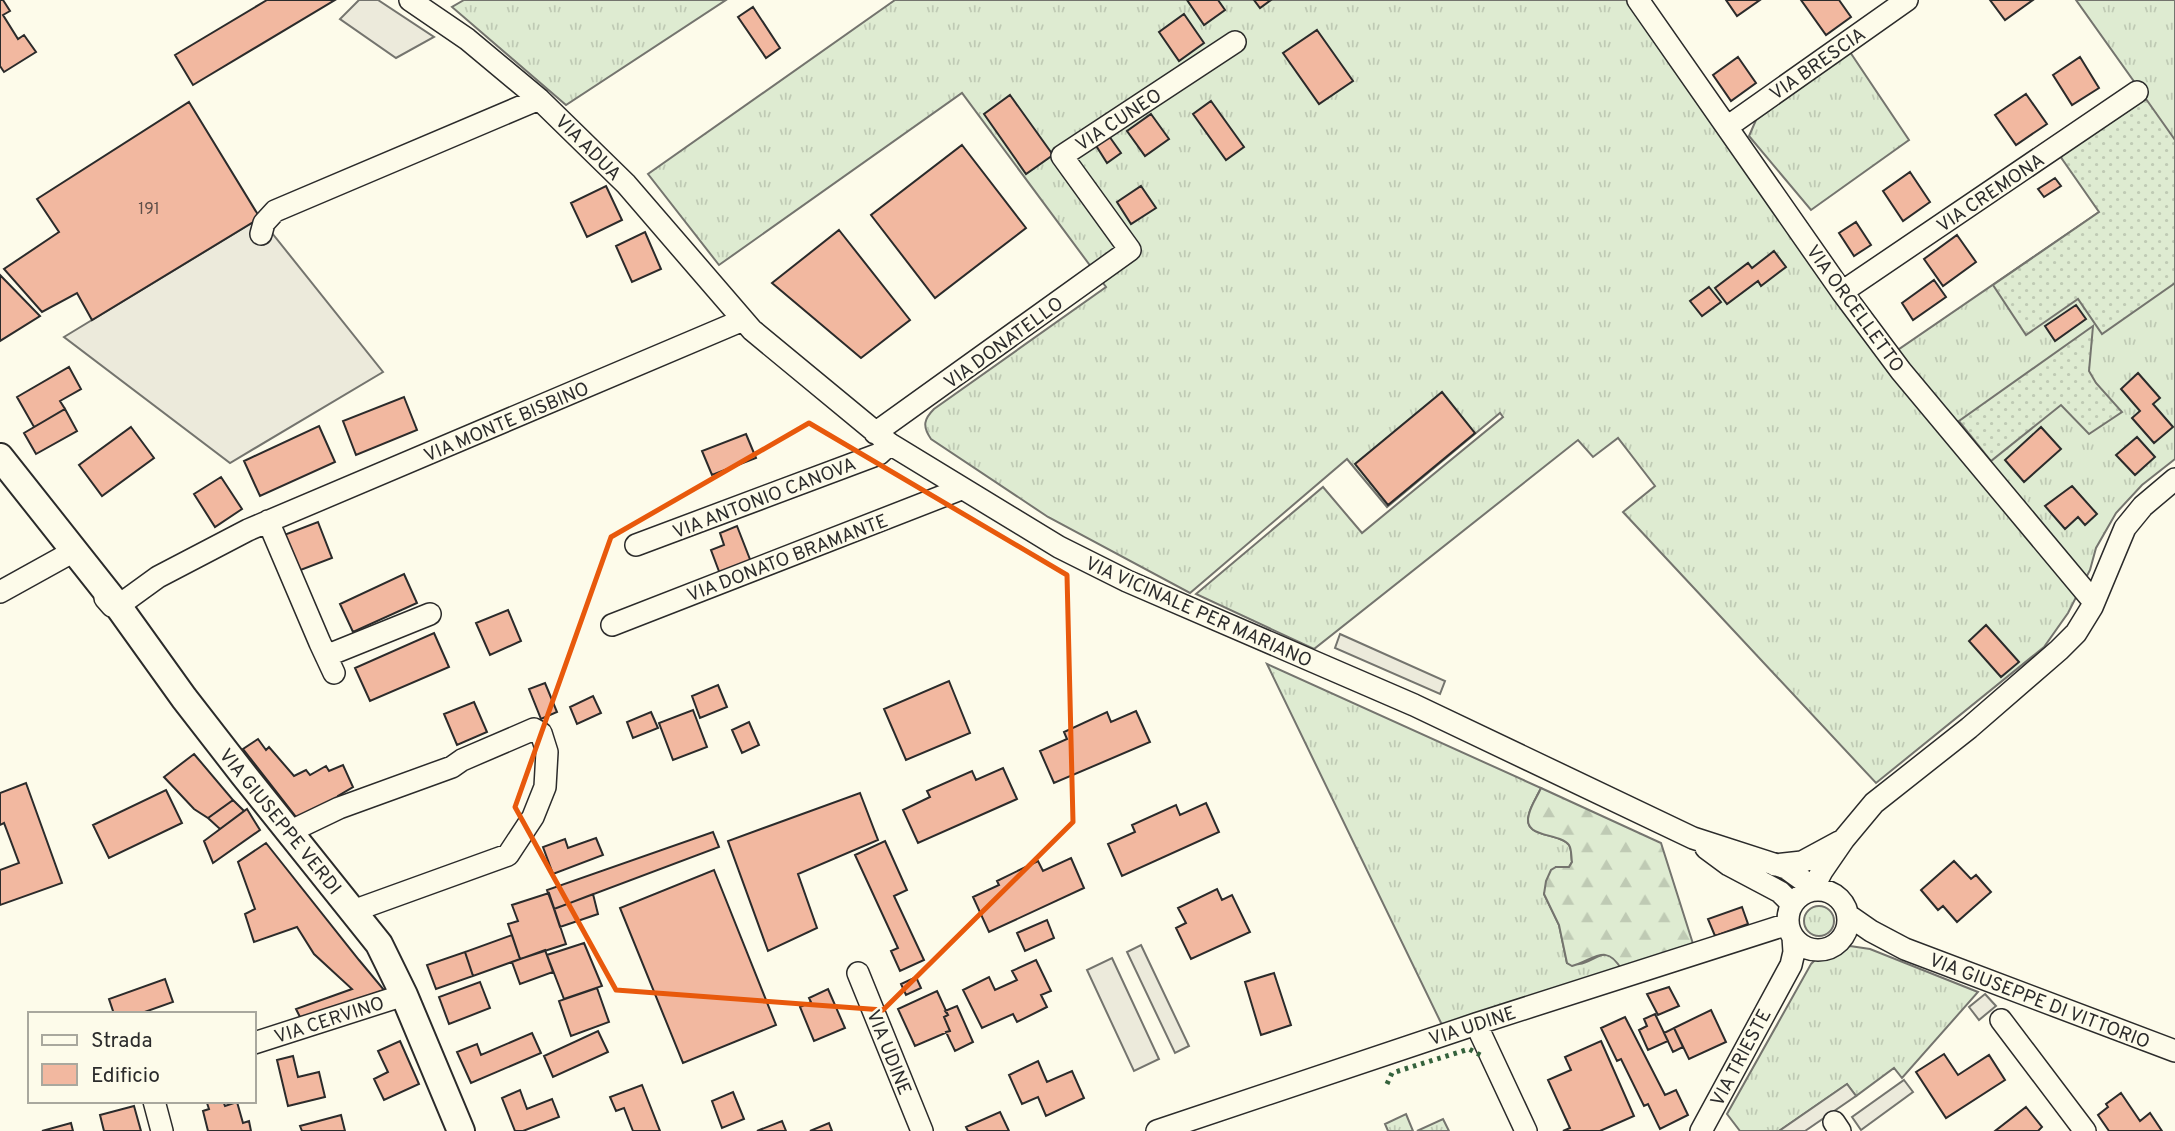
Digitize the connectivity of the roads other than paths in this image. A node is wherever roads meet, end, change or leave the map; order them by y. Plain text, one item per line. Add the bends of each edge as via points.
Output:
1 (410, 0) edge
2 (1638, 0) edge
3 (1907, 0) edge
4 (1235, 42) dead end
5 (2137, 92) dead end
6 (539, 99) junction
7 (1727, 127) junction
8 (261, 234) dead end
9 (1130, 250) joint
10 (1842, 292) junction
11 (743, 320) junction
12 (883, 439) junction
13 (0, 457) edge
14 (0, 473) edge
15 (2175, 479) edge
16 (961, 489) junction
17 (268, 521) junction
18 (636, 545) dead end
19 (65, 556) junction
20 (85, 580) junction
21 (0, 592) edge
22 (2094, 602) junction
23 (118, 606) junction
24 (430, 614) dead end
25 (612, 625) dead end
26 (184, 698) junction
27 (289, 832) junction
28 (1693, 838) junction
29 (1844, 839) junction
30 (1776, 864) junction
31 (1763, 883) junction
32 (1812, 890) junction
33 (1844, 906) junction
34 (353, 911) junction
35 (1791, 922) junction
36 (1842, 939) junction
37 (1905, 949) junction
38 (1817, 950) junction
39 (858, 972) dead end
40 (1780, 983) junction
41 (404, 995) junction
42 (2001, 1020) dead end
43 (1476, 1024) junction
44 (256, 1041) edge
45 (2175, 1051) edge
46 (154, 1103) edge
47 (162, 1131) edge
48 (461, 1131) edge
49 (922, 1131) edge
50 (1157, 1131) edge
51 (1526, 1131) edge
52 (1701, 1131) edge
53 (2085, 1131) edge

1 - 6 street, VIA ADUA
2 - 7 street, VIA ORCELLETTO
3 - 7 street, VIA BRESCIA
4 - 9 street, VIA CUNEO via 1062,156
5 - 10 street, VIA CREMONA
6 - 8 street via 275,211
6 - 11 street, VIA ADUA via 626,184
7 - 10 street, VIA ORCELLETTO
9 - 12 street, VIA DONATELLO
10 - 22 street, VIA ORCELLETTO via 1901,371
11 - 12 street, VIA VICINALE PER MARIANO
11 - 17 street, VIA MONTE BISBINO
12 - 16 street, VIA VICINALE PER MARIANO
12 - 18 street, VIA ANTONIO CANOVA via 879,454
13 - 23 main road, VIA GIUSEPPE VERDI
14 - 19 main road, VIA GIUSEPPE VERDI
15 - 22 street via 2125,528
16 - 25 street, VIA DONATO BRAMANTE
16 - 28 street, VIA VICINALE PER MARIANO via 1127,581 1414,705
17 - 23 street, VIA MONTE BISBINO via 158,577
17 - 24 street via 330,665
19 - 20 main road, VIA GIUSEPPE VERDI
19 - 21 street
20 - 23 street, VIA GIUSEPPE VERDI
20 - 26 main road, VIA GIUSEPPE VERDI
22 - 29 street via 2065,645 1874,803
23 - 26 main road, VIA GIUSEPPE VERDI
26 - 27 main road, VIA GIUSEPPE VERDI
27 - 34 main road, VIA GIUSEPPE VERDI
27 - 34 street via 534,729 541,733 547,752 545,787 533,817 508,855
28 - 30 street
28 - 31 street
29 - 30 street via 1802,862
29 - 32 street
29 - 33 street via 1839,864
30 - 31 street
30 - 32 street
31 - 35 street via 1780,892
32 - 33 street via 1826,890
32 - 35 street via 1804,893
33 - 36 street via 1846,932
33 - 37 street, VIA GIUSEPPE DI VITTORIO via 1871,931
34 - 41 main road, VIA GIUSEPPE VERDI via 379,944
35 - 38 street via 1808,948
35 - 40 street, VIA TRIESTE via 1794,952
35 - 43 street, VIA UDINE
36 - 37 street, VIA GIUSEPPE DI VITTORIO
36 - 38 street
37 - 45 street, VIA GIUSEPPE DI VITTORIO
38 - 40 street, VIA TRIESTE
39 - 49 street, VIA UDINE
40 - 52 street, VIA TRIESTE
41 - 44 street, VIA CERVINO
41 - 48 main road, VIA GIUSEPPE VERDI
42 - 53 street
43 - 50 street, VIA UDINE
43 - 51 street
46 - 47 street

